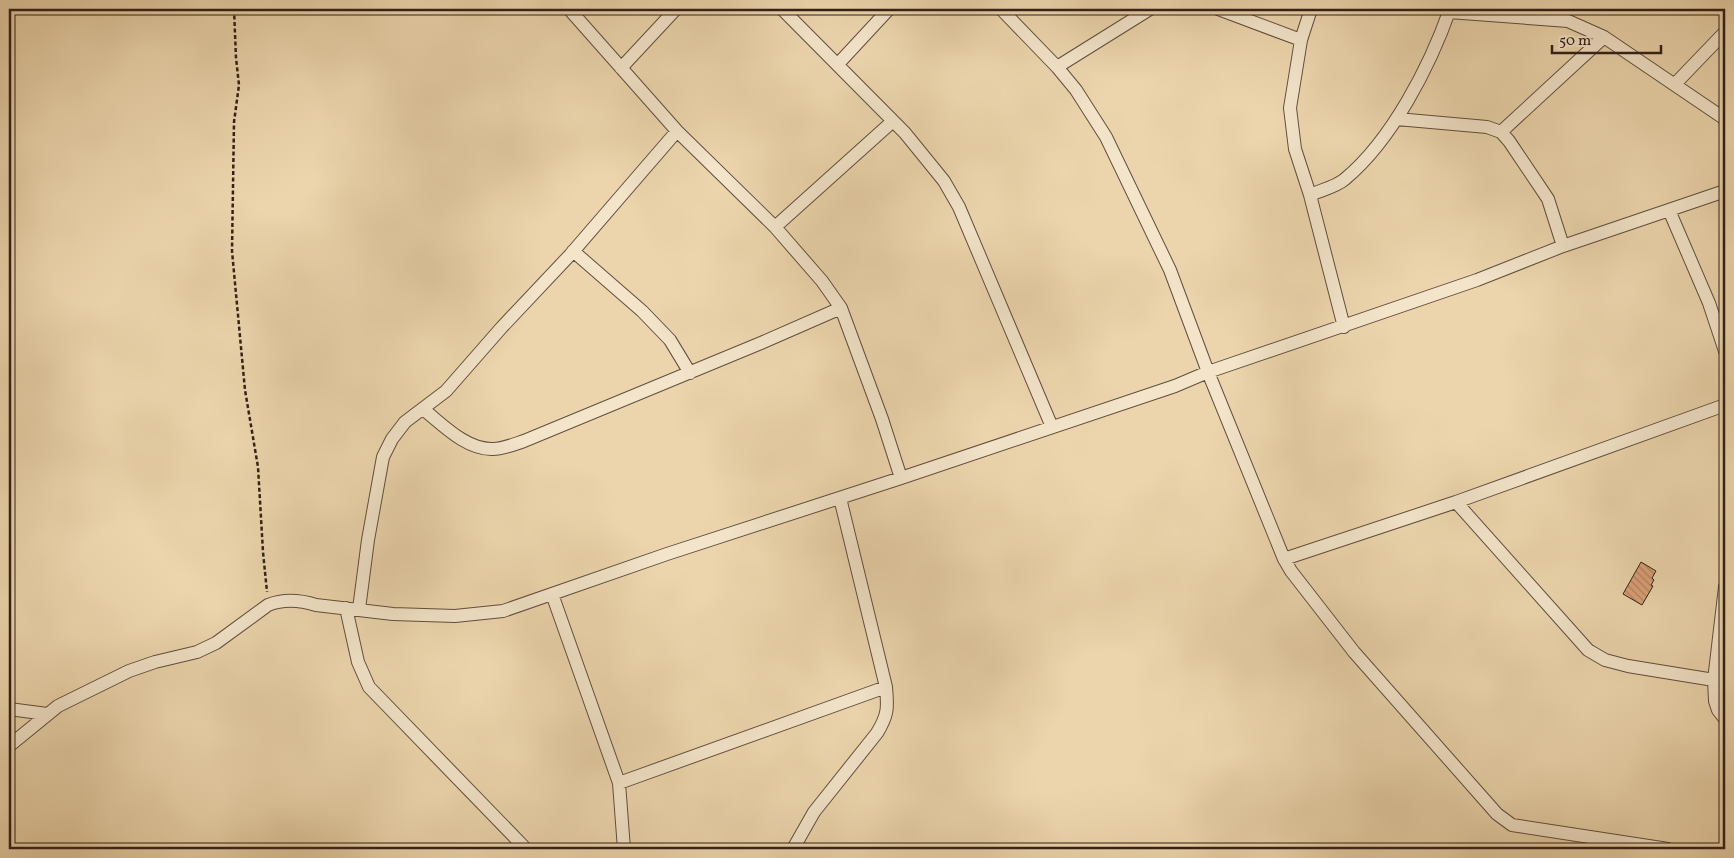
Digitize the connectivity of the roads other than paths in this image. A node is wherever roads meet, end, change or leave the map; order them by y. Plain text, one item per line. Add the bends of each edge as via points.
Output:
1 (569, 9) edge
2 (676, 9) edge
3 (782, 9) edge
4 (889, 9) edge
5 (1001, 9) edge
6 (1150, 9) edge
7 (1218, 9) edge
8 (1312, 9) edge
9 (1449, 10) edge
10 (1725, 32) edge
11 (1604, 37) junction
12 (1301, 40) junction
13 (838, 64) junction
14 (1057, 67) junction
15 (620, 68) junction
16 (1674, 84) junction
17 (1397, 119) junction
18 (1725, 119) edge
19 (894, 121) junction
20 (677, 131) junction
21 (1501, 132) junction
22 (1725, 191) edge
23 (1310, 195) junction
24 (1669, 210) junction
25 (775, 228) junction
26 (1562, 246) junction
27 (573, 252) junction
28 (841, 308) junction
29 (1344, 327) junction
30 (1725, 351) edge
31 (1208, 372) junction
32 (690, 373) junction
33 (1725, 405) edge
34 (423, 408) junction
35 (1052, 428) junction
36 (901, 478) junction
37 (840, 498) junction
38 (1456, 502) junction
39 (1284, 559) junction
40 (1725, 587) edge
41 (552, 594) junction
42 (352, 609) junction
43 (1714, 680) junction
44 (886, 687) junction
45 (9, 709) edge
46 (47, 714) junction
47 (1725, 719) edge
48 (9, 746) edge
49 (618, 783) junction
50 (526, 849) edge
51 (624, 849) edge
52 (793, 849) edge
53 (1668, 849) edge

1 - 15 street
2 - 15 street
3 - 13 street
4 - 13 street
5 - 14 street
6 - 14 street
7 - 12 street
8 - 12 street
9 - 11 street via 1568,21
9 - 17 street via 1430,57
10 - 16 street
11 - 16 street
11 - 21 street
12 - 23 street via 1290,108 1295,149
13 - 19 street
14 - 31 street via 1076,90 1110,146 1170,270
15 - 20 street
16 - 18 street
17 - 21 street via 1487,126
17 - 23 street via 1343,181
19 - 25 street
19 - 35 street via 944,181 959,206
20 - 25 street
20 - 27 street
21 - 26 street via 1548,199
22 - 24 street
23 - 29 street
24 - 26 street
24 - 30 street via 1709,302
25 - 28 street via 822,281
26 - 29 street
27 - 32 street via 642,311 670,340
27 - 34 street via 446,391
28 - 32 street
28 - 36 street
29 - 31 street
31 - 35 street
31 - 39 street
32 - 34 street via 524,441 494,449 478,447 462,439
33 - 38 street
34 - 42 street via 405,422 383,457
35 - 36 street
36 - 37 street
37 - 41 street
37 - 44 street
38 - 39 street
38 - 43 street via 1588,650 1605,660 1628,666
39 - 53 street via 1354,652 1497,814 1512,826
40 - 43 street
41 - 42 street via 503,610 455,616
41 - 49 street
42 - 46 street via 285,601 268,605 216,643 197,652 129,671
42 - 50 street via 358,662 369,687
43 - 47 street via 1714,701
44 - 49 street
44 - 52 street via 886,719 814,812
45 - 46 street
46 - 48 street
49 - 51 street

